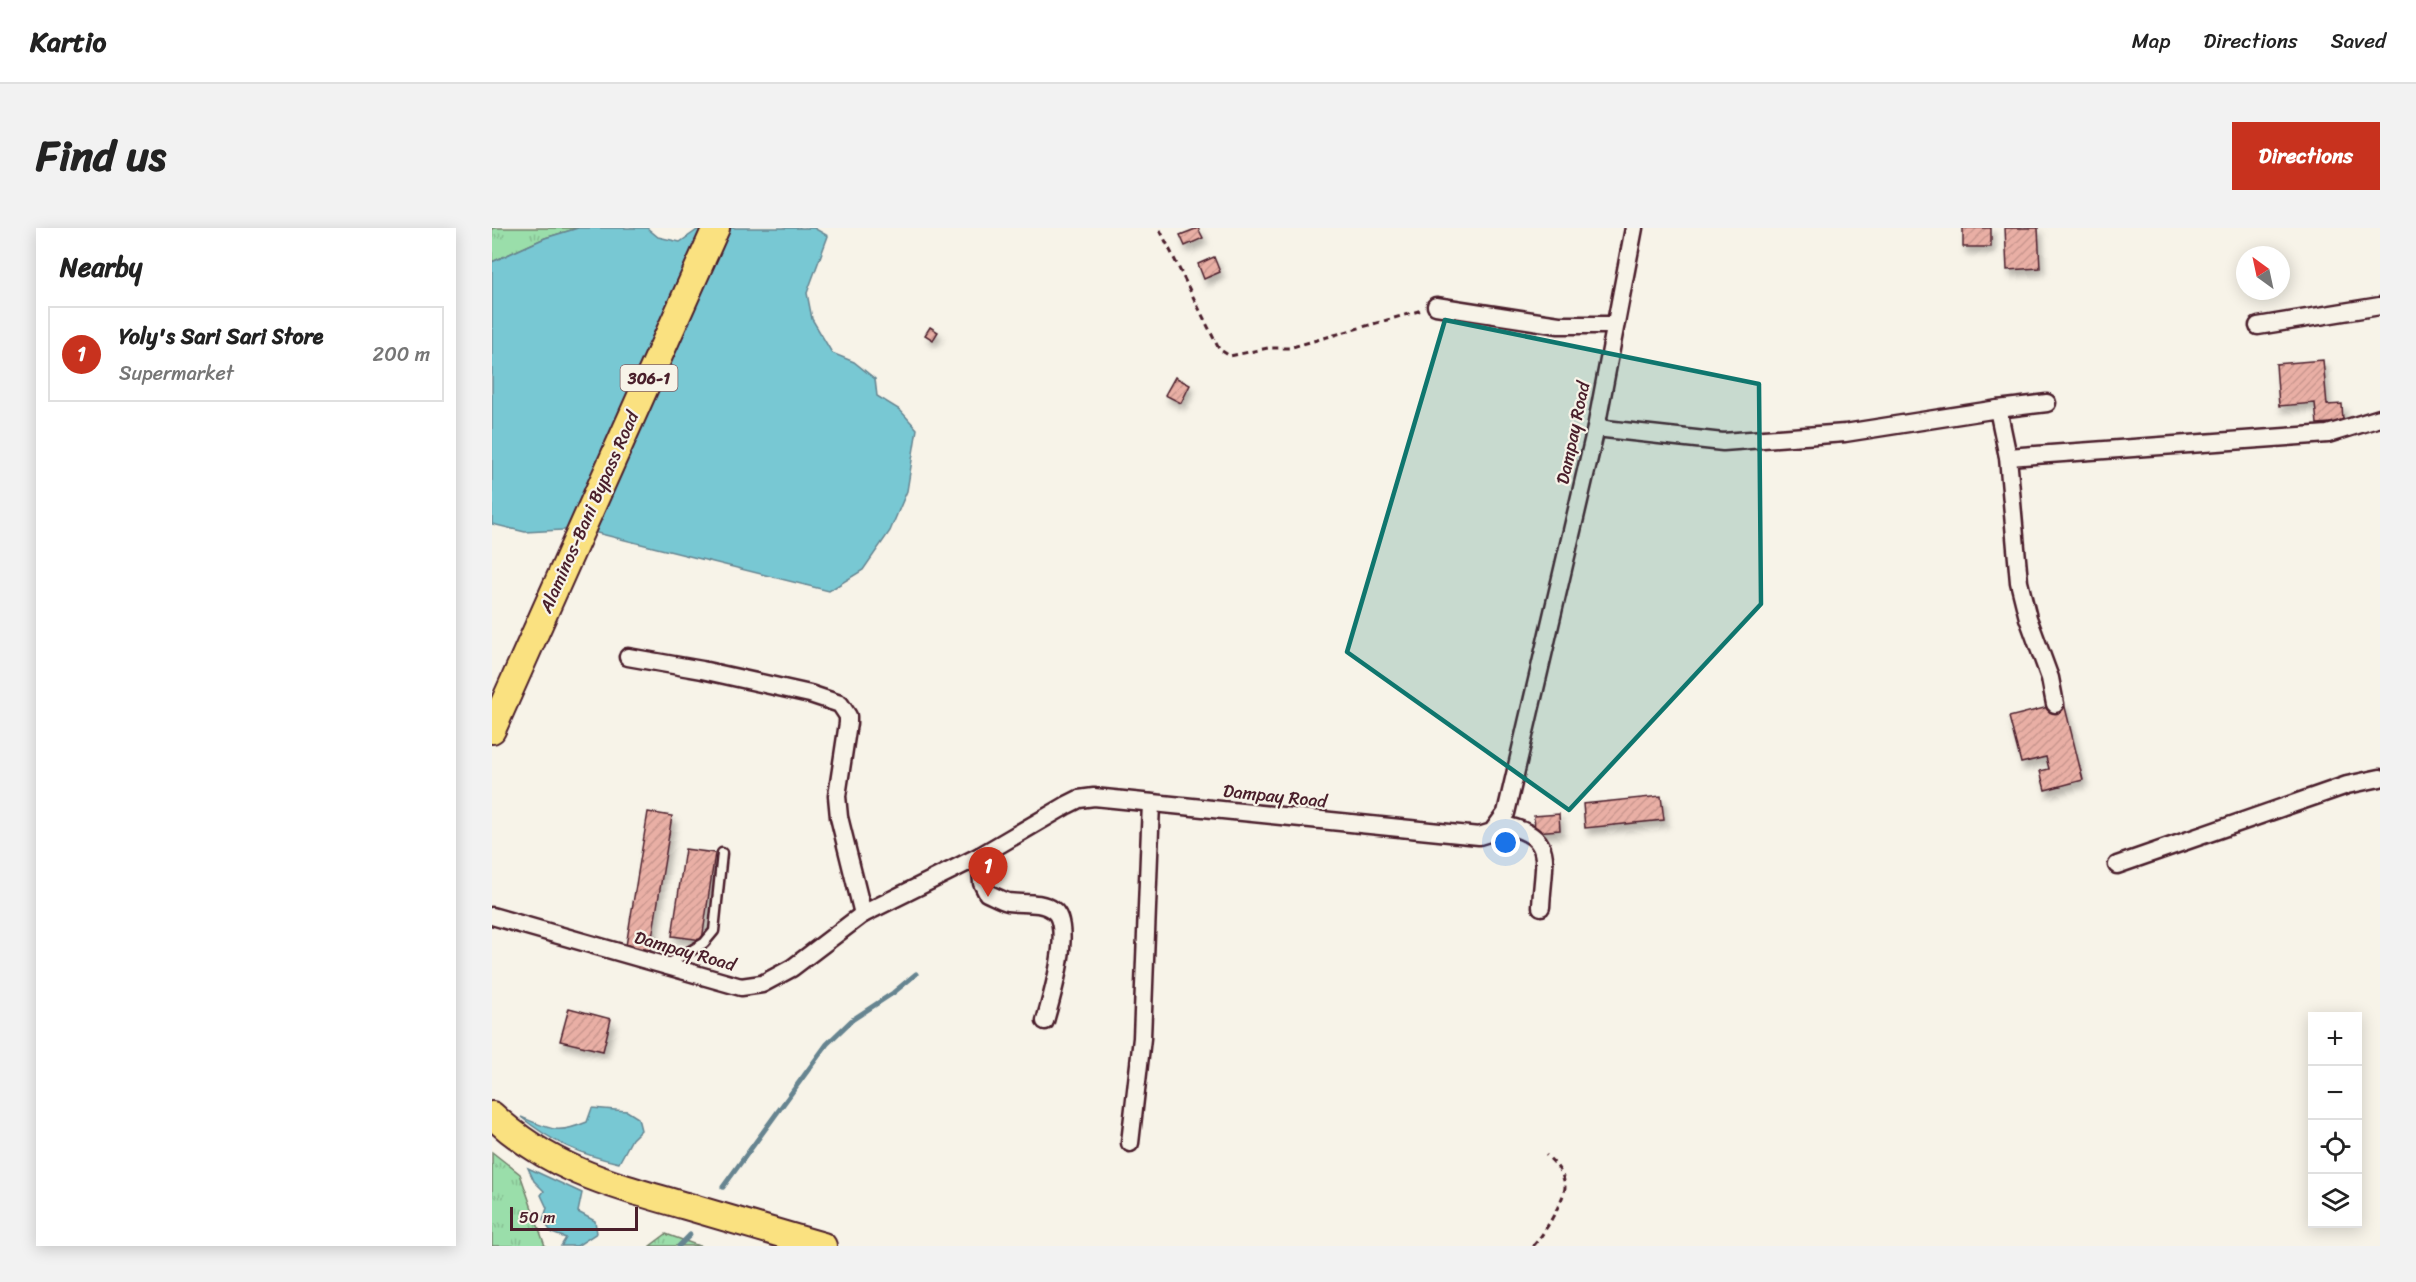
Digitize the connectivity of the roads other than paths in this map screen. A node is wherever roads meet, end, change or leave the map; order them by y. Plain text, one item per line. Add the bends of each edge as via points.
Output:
1 (717, 228) edge
2 (1634, 228) edge
3 (1436, 306) road end
4 (2380, 306) edge
5 (1614, 325) junction
6 (2258, 326) dead end
7 (2047, 403) dead end
8 (1998, 409) junction
9 (2380, 418) edge
10 (1596, 428) junction
11 (2008, 457) junction
12 (628, 657) dead end
13 (2055, 704) dead end
14 (492, 730) edge
15 (2380, 778) edge
16 (1151, 803) junction
17 (1500, 824) junction
18 (722, 853) dead end
19 (980, 856) junction
20 (2117, 866) dead end
21 (1541, 907) dead end
22 (863, 914) junction
23 (492, 916) edge
24 (664, 966) junction
25 (1045, 1021) dead end
26 (492, 1115) edge
27 (1130, 1143) dead end
28 (823, 1246) edge

1 - 14 main road, Alaminos-Bani Bypass Road / 306-1
2 - 5 street, Dampay Road
3 - 5 street via 1559,325
4 - 6 street
5 - 10 street, Dampay Road
7 - 8 street
8 - 10 street via 1845,433 1722,442
8 - 11 street
9 - 11 street via 2328,434
10 - 17 street, Dampay Road via 1506,813
11 - 13 street via 2019,582
12 - 22 street via 702,670 840,704 848,716 838,807
15 - 20 street via 2347,785
16 - 17 street, Dampay Road via 1479,836
16 - 19 street, Dampay Road via 1079,799
16 - 27 street via 1142,1038
17 - 21 street via 1528,832 1542,846
18 - 24 lane via 714,931 704,943
19 - 22 street, Dampay Road
19 - 25 street via 987,893 1007,902 1038,904 1060,918 1058,968
22 - 24 street, Dampay Road via 792,968 762,984 741,987
23 - 24 street, Dampay Road
26 - 28 main road via 541,1154 576,1172

